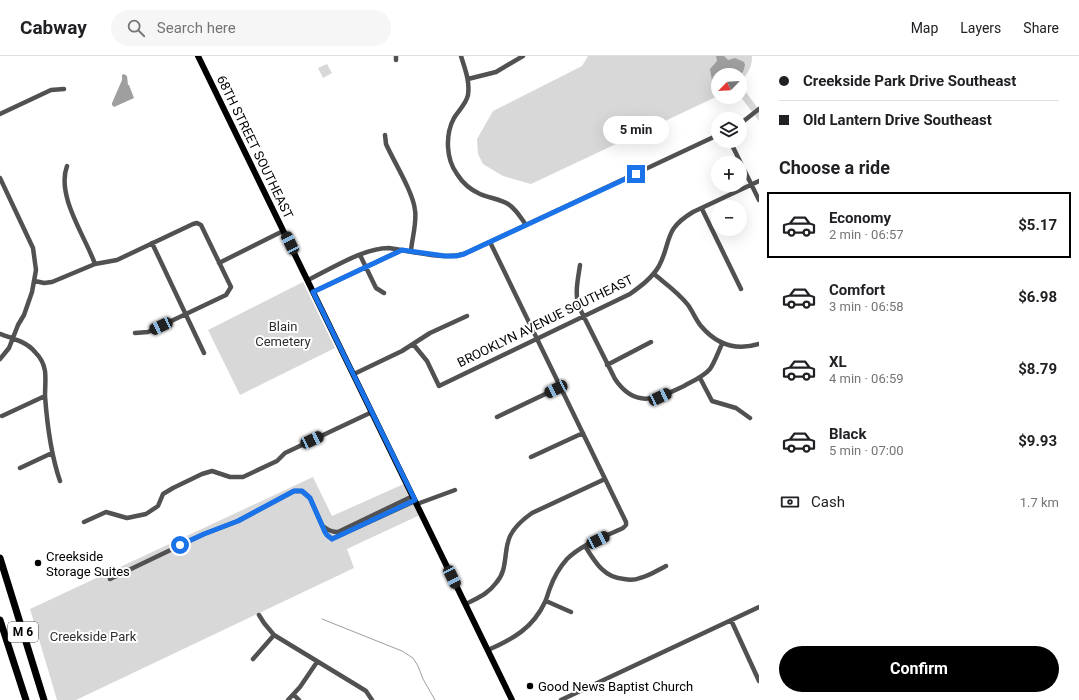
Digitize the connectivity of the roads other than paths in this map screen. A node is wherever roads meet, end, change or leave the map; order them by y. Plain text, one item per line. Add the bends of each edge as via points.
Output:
1 (198, 56) edge
2 (461, 56) edge
3 (523, 56) edge
4 (468, 79) junction
5 (64, 89) dead end
6 (759, 109) edge
7 (0, 114) edge
8 (747, 118) edge
9 (385, 135) dead end
10 (711, 138) edge
11 (734, 148) edge
12 (67, 166) dead end
13 (0, 178) edge
14 (759, 181) edge
15 (752, 185) junction
16 (759, 200) edge
17 (702, 208) junction
18 (526, 225) junction
19 (284, 231) junction
20 (490, 242) junction
21 (152, 243) junction
22 (402, 250) junction
23 (411, 251) junction
24 (360, 255) junction
25 (219, 263) junction
26 (95, 264) junction
27 (580, 265) dead end
28 (365, 267) junction
29 (654, 274) junction
30 (308, 280) junction
31 (35, 281) junction
32 (741, 289) dead end
33 (313, 292) junction
34 (384, 293) dead end
35 (186, 314) junction
36 (467, 316) dead end
37 (584, 317) junction
38 (135, 333) dead end
39 (0, 334) edge
40 (13, 339) junction
41 (538, 339) junction
42 (651, 342) dead end
43 (413, 344) junction
44 (722, 344) junction
45 (759, 344) edge
46 (204, 353) dead end
47 (0, 359) edge
48 (607, 365) junction
49 (354, 374) junction
50 (700, 378) junction
51 (560, 386) junction
52 (45, 396) junction
53 (372, 412) junction
54 (2, 416) dead end
55 (497, 417) dead end
56 (750, 418) dead end
57 (583, 433) junction
58 (52, 453) junction
59 (531, 457) dead end
60 (20, 468) dead end
61 (605, 479) junction
62 (60, 481) dead end
63 (455, 490) dead end
64 (415, 500) junction
65 (84, 522) dead end
66 (585, 546) junction
67 (1, 560) edge
68 (666, 566) dead end
69 (110, 580) dead end
70 (546, 601) junction
71 (466, 604) junction
72 (759, 607) edge
73 (571, 612) dead end
74 (259, 615) dead end
75 (0, 620) edge
76 (731, 620) junction
77 (274, 635) junction
78 (488, 650) junction
79 (253, 659) dead end
80 (317, 662) junction
81 (756, 668) edge
82 (759, 681) edge
83 (294, 695) junction
84 (26, 700) edge
85 (44, 700) edge
86 (288, 700) edge
87 (299, 700) edge
88 (372, 700) edge
89 (512, 700) edge
90 (561, 700) edge

1 - 19 main road, 68TH STREET SOUTHEAST
2 - 4 street
3 - 4 street via 496,72
4 - 18 street via 466,102 454,119 449,136 449,155 452,164 456,174 473,190 510,205
5 - 7 street via 51,90
6 - 8 street
9 - 23 street via 386,144 415,209
10 - 18 street
11 - 15 street
12 - 26 street via 65,192
13 - 31 street via 33,248
14 - 15 street, BROOKLYN AVENUE SOUTHEAST
15 - 16 street
15 - 17 street, BROOKLYN AVENUE SOUTHEAST
17 - 29 street, BROOKLYN AVENUE SOUTHEAST via 682,218 671,231 663,257
17 - 32 street
18 - 20 street
19 - 25 street
19 - 30 main road, 68TH STREET SOUTHEAST
20 - 23 street via 456,256
20 - 41 street
21 - 25 street via 197,223 201,225
21 - 26 street via 117,260
21 - 35 street
22 - 23 street
22 - 24 street via 381,248
22 - 28 street
24 - 28 street
24 - 30 street
25 - 35 street via 231,287 226,295
26 - 31 street via 52,282
27 - 37 street via 576,296
28 - 33 street
28 - 34 street via 376,288
29 - 37 street, BROOKLYN AVENUE SOUTHEAST via 630,294
29 - 44 street via 679,294 701,325
30 - 33 main road, 68TH STREET SOUTHEAST
31 - 40 street
33 - 49 main road, 68TH STREET SOUTHEAST
35 - 38 street via 148,332
35 - 46 street
36 - 43 street
37 - 41 street, BROOKLYN AVENUE SOUTHEAST
37 - 48 street
39 - 40 street
40 - 47 street
40 - 52 street via 36,352 45,371
41 - 43 street, BROOKLYN AVENUE SOUTHEAST via 439,386 427,361
41 - 51 street
42 - 48 street
43 - 49 street
44 - 45 street via 741,347
44 - 50 street via 710,369
48 - 50 street via 619,386 629,394 644,398 660,397
49 - 53 main road, 68TH STREET SOUTHEAST
50 - 56 street via 712,402 736,408
51 - 55 street
51 - 57 street
52 - 54 street
52 - 58 street
53 - 64 main road, 68TH STREET SOUTHEAST
53 - 65 street via 285,453 277,461 243,477 230,477 212,471 163,494 158,506 146,514 127,518 106,512
57 - 59 street
57 - 61 street
58 - 60 street
58 - 62 street
61 - 66 street via 626,525
61 - 71 street via 523,519 508,541 503,573 499,579 487,593
63 - 64 street
64 - 69 street via 335,539 327,535 310,498 302,491 294,491 238,521 204,534
64 - 71 main road, 68TH STREET SOUTHEAST
66 - 68 street via 603,571 619,579 640,578
66 - 70 street via 559,569
67 - 85 highway, M 6
70 - 73 street
70 - 78 street via 523,631 507,642
71 - 78 main road, 68TH STREET SOUTHEAST
72 - 76 street
74 - 77 street
75 - 84 highway, M 6
76 - 81 street
76 - 90 street
77 - 79 street
77 - 80 street
78 - 89 main road, 68TH STREET SOUTHEAST
80 - 83 street
80 - 88 street via 366,691
81 - 82 street
83 - 86 street
83 - 87 street

